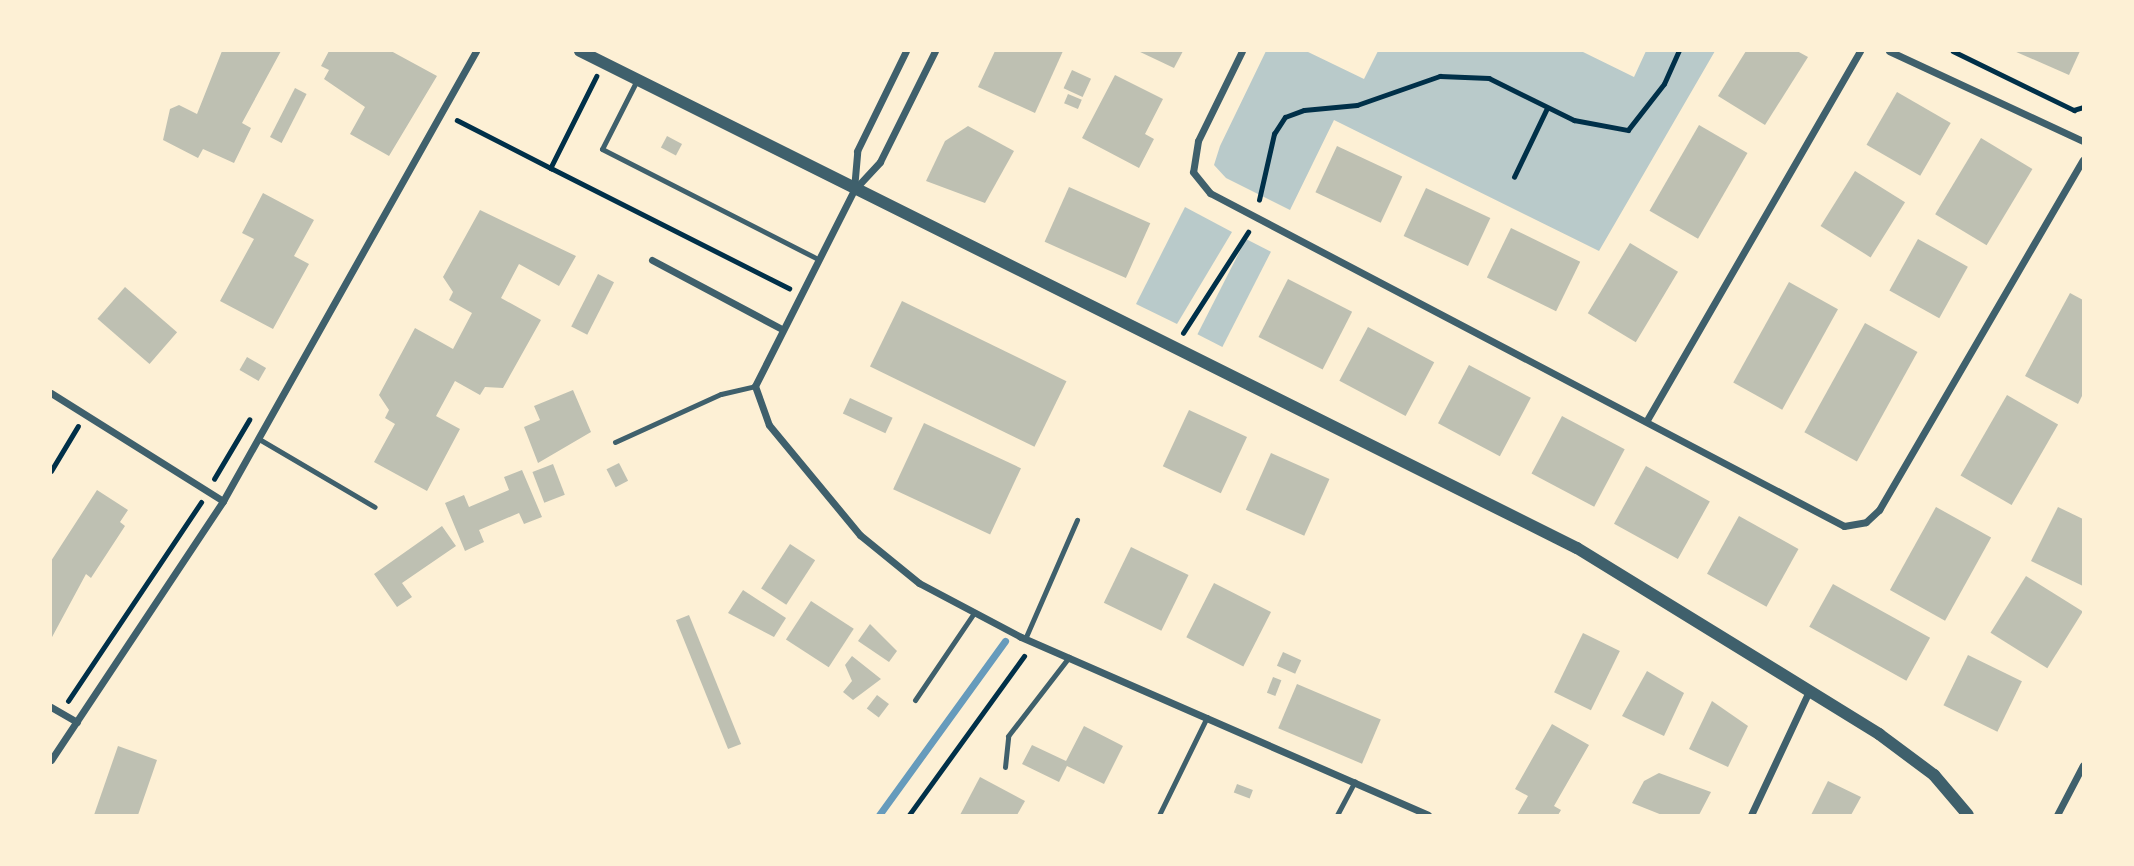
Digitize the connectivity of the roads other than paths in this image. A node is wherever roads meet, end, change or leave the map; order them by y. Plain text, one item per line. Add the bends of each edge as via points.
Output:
1 (476, 51) edge
2 (580, 51) edge
3 (906, 51) edge
4 (935, 51) edge
5 (1242, 51) edge
6 (1860, 51) edge
7 (1889, 51) edge
8 (636, 82) junction
9 (2083, 141) edge
10 (2083, 160) edge
11 (854, 190) junction
12 (652, 260) dead end
13 (818, 260) junction
14 (782, 329) junction
15 (755, 386) junction
16 (51, 393) edge
17 (1647, 420) junction
18 (259, 439) junction
19 (615, 442) dead end
20 (223, 501) junction
21 (375, 507) dead end
22 (1077, 520) dead end
23 (974, 613) junction
24 (1025, 639) junction
25 (1069, 657) junction
26 (1808, 691) junction
27 (915, 701) dead end
28 (51, 707) edge
29 (1207, 717) junction
30 (77, 722) junction
31 (51, 760) edge
32 (2083, 765) edge
33 (1005, 767) dead end
34 (1355, 780) junction
35 (1159, 815) edge
36 (1337, 815) edge
37 (1428, 815) edge
38 (1751, 815) edge
39 (1968, 815) edge
40 (2057, 815) edge

1 - 18 street
2 - 8 street
3 - 11 street via 857,152
4 - 11 street via 880,162
5 - 17 street via 1198,141 1193,172 1231,207
6 - 17 street
7 - 9 street
8 - 11 street
8 - 13 lane via 602,149
10 - 17 street via 1866,523 1844,526 1823,520
11 - 13 street
11 - 26 street via 1577,548
12 - 14 street
13 - 14 street
14 - 15 street
15 - 19 lane via 721,394
15 - 23 street via 769,425 860,535 891,566
16 - 20 street
18 - 20 street
18 - 21 lane
20 - 30 street
22 - 24 lane
23 - 24 street
23 - 27 lane
24 - 25 street
25 - 29 street
25 - 33 lane via 1008,736
26 - 38 street
26 - 39 street via 1934,775
28 - 30 street
29 - 34 street
29 - 35 lane
30 - 31 street
32 - 40 street
34 - 36 lane
34 - 37 street

